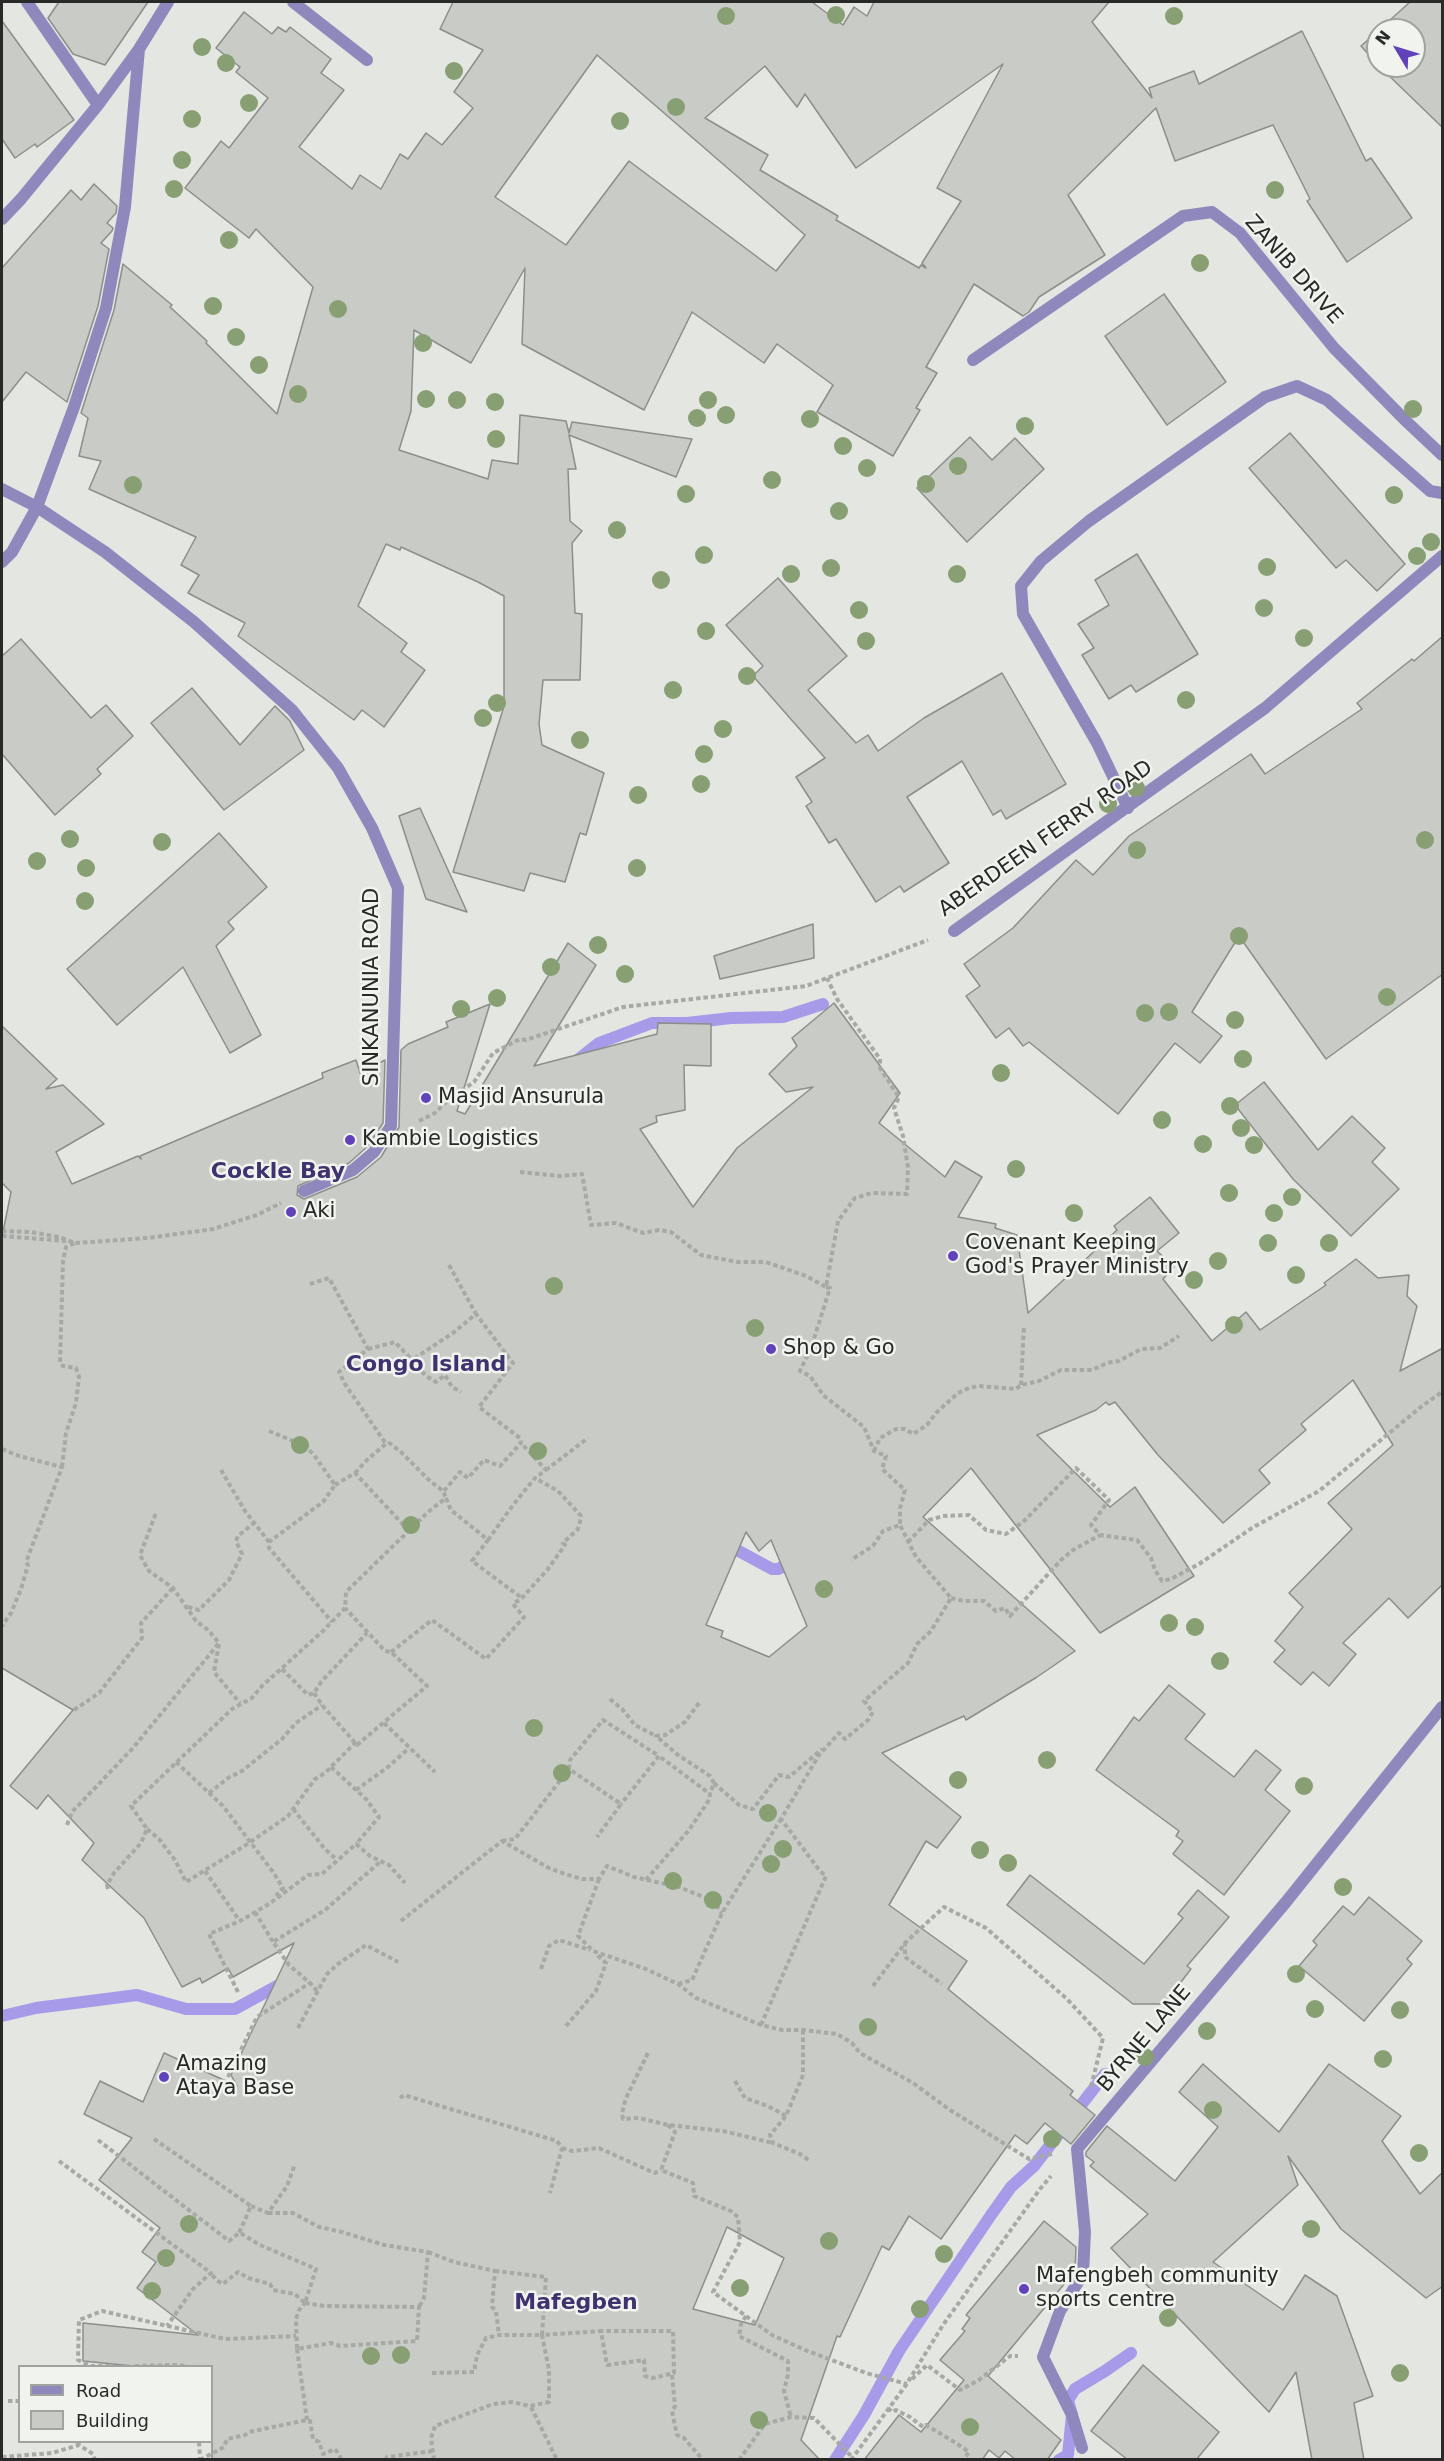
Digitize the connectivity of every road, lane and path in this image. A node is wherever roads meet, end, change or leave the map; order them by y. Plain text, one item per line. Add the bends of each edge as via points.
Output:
1 (27, 2) edge
2 (168, 2) edge
3 (293, 2) edge
4 (138, 49) junction
5 (367, 60) dead end
6 (98, 105) junction
7 (2, 219) edge
8 (973, 360) dead end
9 (1443, 455) edge
10 (2, 489) edge
11 (1443, 493) edge
12 (37, 507) junction
13 (1443, 556) edge
14 (2, 562) edge
15 (1128, 808) junction
16 (954, 931) joint
17 (826, 978) junction
18 (391, 1125) junction
19 (520, 1172) dead end
20 (304, 1191) joint
21 (2, 1231) edge
22 (2, 1236) edge
23 (75, 1243) junction
24 (449, 1265) dead end
25 (310, 1284) dead end
26 (826, 1287) junction
27 (476, 1314) junction
28 (1024, 1324) dead end
29 (1179, 1336) dead end
30 (368, 1349) junction
31 (412, 1360) junction
32 (1021, 1385) junction
33 (461, 1392) dead end
34 (1443, 1392) edge
35 (269, 1431) dead end
36 (588, 1438) dead end
37 (388, 1442) junction
38 (521, 1443) junction
39 (2, 1449) edge
40 (874, 1451) junction
41 (62, 1467) junction
42 (221, 1470) dead end
43 (546, 1470) junction
44 (355, 1473) junction
45 (535, 1478) junction
46 (335, 1485) junction
47 (443, 1491) junction
48 (446, 1498) junction
49 (156, 1513) dead end
50 (254, 1522) junction
51 (900, 1525) junction
52 (409, 1531) junction
53 (1100, 1535) junction
54 (488, 1540) junction
55 (269, 1542) junction
56 (908, 1542) junction
57 (850, 1560) dead end
58 (173, 1588) junction
59 (522, 1598) junction
60 (951, 1598) junction
61 (187, 1607) junction
62 (345, 1608) junction
63 (332, 1622) junction
64 (2, 1626) edge
65 (367, 1633) junction
66 (219, 1643) junction
67 (391, 1652) junction
68 (282, 1669) junction
69 (314, 1693) junction
70 (610, 1699) dead end
71 (240, 1703) junction
72 (699, 1703) dead end
73 (322, 1705) junction
74 (1443, 1707) edge
75 (74, 1710) dead end
76 (384, 1723) junction
77 (839, 1733) junction
78 (656, 1736) junction
79 (356, 1742) junction
80 (409, 1748) junction
81 (659, 1756) junction
82 (176, 1762) junction
83 (331, 1767) junction
84 (569, 1769) junction
85 (435, 1772) dead end
86 (714, 1784) junction
87 (356, 1790) junction
88 (209, 1793) junction
89 (711, 1794) junction
90 (621, 1804) junction
91 (292, 1809) junction
92 (781, 1819) junction
93 (67, 1825) dead end
94 (147, 1829) junction
95 (597, 1837) dead end
96 (502, 1841) junction
97 (249, 1843) junction
98 (356, 1844) junction
99 (338, 1860) junction
100 (380, 1862) junction
101 (205, 1871) junction
102 (599, 1879) junction
103 (646, 1880) junction
104 (405, 1883) dead end
105 (108, 1889) dead end
106 (273, 1900) junction
107 (255, 1912) junction
108 (722, 1913) junction
109 (239, 1920) junction
110 (401, 1921) dead end
111 (273, 1942) junction
112 (906, 1942) junction
113 (593, 1951) junction
114 (398, 1962) dead end
115 (541, 1969) dead end
116 (310, 1983) junction
117 (678, 1984) junction
118 (942, 1984) dead end
119 (873, 1986) dead end
120 (317, 1991) junction
121 (238, 1992) dead end
122 (761, 2025) junction
123 (566, 2026) dead end
124 (298, 2028) dead end
125 (803, 2030) junction
126 (648, 2053) dead end
127 (228, 2077) dead end
128 (735, 2081) dead end
129 (1090, 2094) dead end
130 (400, 2098) dead end
131 (786, 2116) junction
132 (668, 2125) junction
133 (154, 2139) dead end
134 (98, 2140) dead end
135 (773, 2143) junction
136 (562, 2148) junction
137 (1077, 2149) junction
138 (59, 2161) dead end
139 (810, 2161) dead end
140 (295, 2164) dead end
141 (660, 2170) junction
142 (550, 2193) dead end
143 (251, 2206) junction
144 (268, 2213) junction
145 (239, 2233) junction
146 (428, 2252) junction
147 (495, 2271) junction
148 (211, 2273) junction
149 (305, 2303) junction
150 (419, 2307) junction
151 (746, 2316) junction
152 (167, 2326) junction
153 (601, 2331) junction
154 (499, 2335) junction
155 (542, 2335) junction
156 (296, 2336) junction
157 (297, 2349) junction
158 (1043, 2357) junction
159 (89, 2365) edge
160 (432, 2373) dead end
161 (672, 2375) junction
162 (906, 2385) junction
163 (8, 2401) dead end
164 (18, 2401) edge
165 (530, 2406) junction
166 (888, 2408) junction
167 (791, 2417) junction
168 (307, 2420) junction
169 (79, 2443) edge
170 (199, 2443) edge
171 (1082, 2448) dead end
172 (434, 2451) junction
173 (2, 2457) edge
174 (851, 2458) edge
175 (95, 2460) edge
176 (200, 2460) edge
177 (342, 2460) edge
178 (385, 2460) edge
179 (434, 2460) edge
180 (557, 2460) edge
181 (703, 2460) edge
182 (739, 2460) edge
183 (963, 2460) edge

1 - 6 street
2 - 4 street
3 - 5 street
4 - 6 street
4 - 12 street via 125,207 106,308
6 - 7 street
8 - 9 street, ZANIB DRIVE via 1183,216 1212,212 1240,233 1334,348
10 - 12 street, SINKANUNIA ROAD
11 - 15 street via 1430,490 1327,400 1297,386 1265,397 1089,521 1041,561 1021,586 1023,614 1097,743
12 - 14 street via 12,552
12 - 18 street, SINKANUNIA ROAD via 105,552 194,622 292,710 344,778 372,828 398,888
13 - 15 street, ABERDEEN FERRY ROAD via 1265,708
15 - 16 street, ABERDEEN FERRY ROAD
16 - 17 path, ABERDEEN FERRY ROAD
17 - 18 path, ABERDEEN FERRY ROAD via 806,986 623,1007 520,1039 493,1053 474,1082 435,1113 425,1119
17 - 26 path via 880,1059 880,1068 899,1098 894,1108 908,1167 907,1194 872,1193 855,1198 838,1221
18 - 20 street via 374,1152 352,1170
19 - 26 path via 582,1174 591,1225 616,1223 643,1233 670,1232 701,1256 766,1262
20 - 23 path via 257,1215 213,1229
21 - 23 path via 31,1232
22 - 23 path
23 - 41 path via 66,1247 63,1262 60,1363 76,1368 79,1377
24 - 27 path
25 - 30 path via 329,1278
26 - 40 path via 830,1288 812,1348 800,1371 864,1427
27 - 31 path
27 - 38 path via 513,1363 479,1407 520,1438
28 - 32 path
29 - 32 path via 1160,1348 1141,1349 1092,1370 1061,1370
30 - 31 path via 395,1342
30 - 37 path via 339,1372
31 - 33 path via 426,1376 436,1382 445,1375 452,1387
32 - 40 path via 1016,1389 978,1386 958,1393 914,1434 896,1429 880,1438
34 - 53 path via 1319,1491 1171,1579 1162,1581 1137,1540
35 - 46 path via 305,1446
36 - 43 path
37 - 44 path
37 - 47 path
38 - 43 path
38 - 47 path via 500,1466 484,1460 468,1478 460,1472
39 - 41 path
40 - 51 path via 886,1456 882,1468 905,1490
41 - 64 path via 26,1562 21,1589
42 - 50 path
43 - 45 path
44 - 46 path
44 - 52 path
45 - 54 path
45 - 59 path via 558,1491 581,1516 578,1529
46 - 55 path via 323,1502
47 - 48 path
48 - 52 path
48 - 54 path via 452,1510
49 - 58 path via 140,1555 149,1571
50 - 55 path
50 - 61 path via 238,1536 236,1541 242,1554 229,1580 199,1610
51 - 56 path
51 - 57 path via 883,1531 873,1546
52 - 62 path via 346,1592
53 - 56 path via 1091,1525 1109,1500 1076,1468 1024,1521 1005,1534 986,1530 969,1515 944,1516 929,1520
53 - 60 path via 1061,1560 1010,1616 1005,1608 996,1611 984,1601
54 - 59 path via 472,1561
55 - 63 path via 268,1548
56 - 60 path
58 - 61 path
58 - 75 path via 141,1623 142,1638 99,1693
59 - 67 path via 513,1604 524,1617 486,1659 432,1620
60 - 77 path via 931,1631 916,1644 908,1663 864,1701 873,1712 868,1720 845,1739
61 - 66 path
62 - 63 path
62 - 65 path
63 - 68 path
65 - 67 path
65 - 69 path
66 - 71 path via 214,1672
66 - 93 path via 133,1748 72,1812
67 - 76 path via 427,1686
68 - 69 path via 308,1695
68 - 71 path via 252,1698
69 - 73 path
70 - 78 path via 635,1725
71 - 82 path
72 - 78 path via 686,1722
73 - 79 path
73 - 88 path
74 - 137 street, BYRNE LANE via 1286,1902
76 - 79 path via 357,1745
76 - 80 path
77 - 86 path via 789,1777 779,1775 753,1809 739,1804
77 - 92 path via 819,1755
78 - 86 path via 710,1776
79 - 83 path
80 - 85 path
80 - 87 path
81 - 84 path via 603,1720 570,1760
81 - 89 path
81 - 90 path
82 - 88 path
82 - 94 path via 131,1806
83 - 87 path
83 - 91 path via 315,1779
84 - 90 path
84 - 96 path via 515,1839
86 - 89 path
87 - 98 path via 379,1817
88 - 97 path
89 - 103 path via 689,1830
90 - 95 path
91 - 97 path via 288,1816
91 - 99 path
92 - 108 path
92 - 122 path via 826,1875
94 - 101 path via 170,1853 186,1882
94 - 105 path via 141,1843 114,1873
96 - 102 path via 549,1868 582,1879
96 - 110 path
97 - 101 path
97 - 106 path via 283,1888
98 - 99 path
98 - 100 path
99 - 106 path via 322,1874 308,1875
100 - 104 path via 389,1865
100 - 111 path via 326,1910
101 - 109 path
102 - 103 path via 607,1866
102 - 113 path via 578,1936
103 - 108 path via 679,1887 713,1901
106 - 107 path
107 - 109 path
107 - 111 path
108 - 117 path via 692,1980
109 - 121 path via 209,1934
111 - 116 path via 289,1965
112 - 118 path via 904,1957
112 - 119 path
112 - 129 path via 944,1907 986,1928 1067,1999 1103,2038
113 - 115 path via 559,1940 549,1946
113 - 117 path
113 - 123 path via 606,1963 596,1991
114 - 120 path via 366,1944 327,1974
116 - 120 path
116 - 127 path via 257,2017
117 - 122 path via 696,1998
120 - 124 path
122 - 125 path
125 - 131 path via 803,2074
125 - 137 path via 837,2034 860,2053 1029,2159
126 - 132 path via 631,2087 623,2118
128 - 131 path via 745,2098
130 - 136 path via 404,2095 491,2120 557,2141
131 - 135 path via 771,2135
132 - 135 path via 723,2131
132 - 141 path via 675,2132
133 - 143 path
134 - 145 path via 229,2241
135 - 139 path
136 - 141 path via 599,2148 654,2173
136 - 142 path
137 - 158 street via 1085,2232 1083,2274 1060,2311
137 - 162 path via 1040,2189 943,2325
138 - 148 path
140 - 144 path via 287,2186
141 - 151 path via 693,2183 694,2196 738,2217 740,2242 713,2292
143 - 144 path
143 - 145 path
144 - 146 path via 293,2213 319,2228
145 - 149 path via 316,2269
146 - 147 path
146 - 150 path via 424,2298
147 - 154 path via 492,2307
147 - 155 path via 546,2277
148 - 149 path via 223,2284 238,2272 270,2284 273,2290 295,2294
148 - 152 path via 193,2289
149 - 150 path
149 - 156 path via 296,2319
150 - 157 path via 417,2341 340,2346 331,2343
151 - 162 path via 772,2335 805,2350
151 - 167 path via 739,2336 788,2361 784,2391
152 - 156 path via 225,2339
152 - 159 path via 102,2311 79,2320 78,2360
153 - 155 path
153 - 161 path via 607,2365 644,2360 645,2376
153 - 161 path via 673,2331
154 - 155 path
154 - 160 path via 486,2338 474,2372
155 - 165 path via 550,2400
156 - 157 path
157 - 168 path
158 - 162 path via 1010,2356 960,2390 927,2364
158 - 171 street via 1072,2415
161 - 181 path via 677,2435
162 - 166 path
163 - 164 path
165 - 172 path via 512,2402 493,2404 435,2426 430,2438
165 - 180 path
166 - 174 path
166 - 183 path via 923,2427 926,2425 969,2452
167 - 174 path via 814,2418
167 - 182 path via 765,2424
168 - 176 path via 226,2439 224,2447
168 - 177 path via 314,2439 320,2442 322,2454 335,2449
169 - 173 path via 52,2453
169 - 175 path
170 - 176 path
172 - 178 path
172 - 179 path

